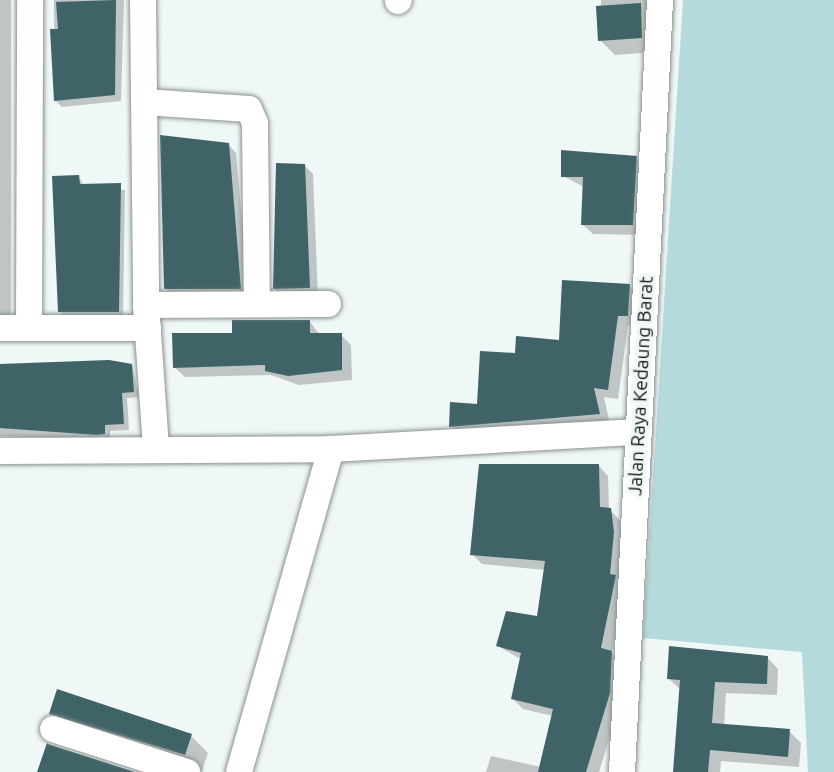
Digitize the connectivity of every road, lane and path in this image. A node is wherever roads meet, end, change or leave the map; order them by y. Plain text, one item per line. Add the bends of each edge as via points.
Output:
1 (30, 0) edge
2 (143, 0) edge
3 (660, 0) edge
4 (144, 102) junction
5 (257, 304) junction
6 (328, 304) dead end
7 (147, 317) junction
8 (0, 328) edge
9 (29, 328) junction
10 (638, 432) junction
11 (156, 449) junction
12 (331, 449) junction
13 (0, 452) edge
14 (53, 729) dead end
15 (187, 772) edge
16 (239, 772) edge
17 (622, 772) edge

1 - 9 street
2 - 4 street
3 - 10 street, Jalan Raya Kedaung Barat
4 - 5 street via 250,109 255,123
4 - 7 street
5 - 6 street
5 - 7 street
7 - 9 street
7 - 11 street
8 - 9 street
10 - 12 street
10 - 17 street, Jalan Raya Kedaung Barat
11 - 12 street
11 - 13 street
12 - 16 street
14 - 15 street

